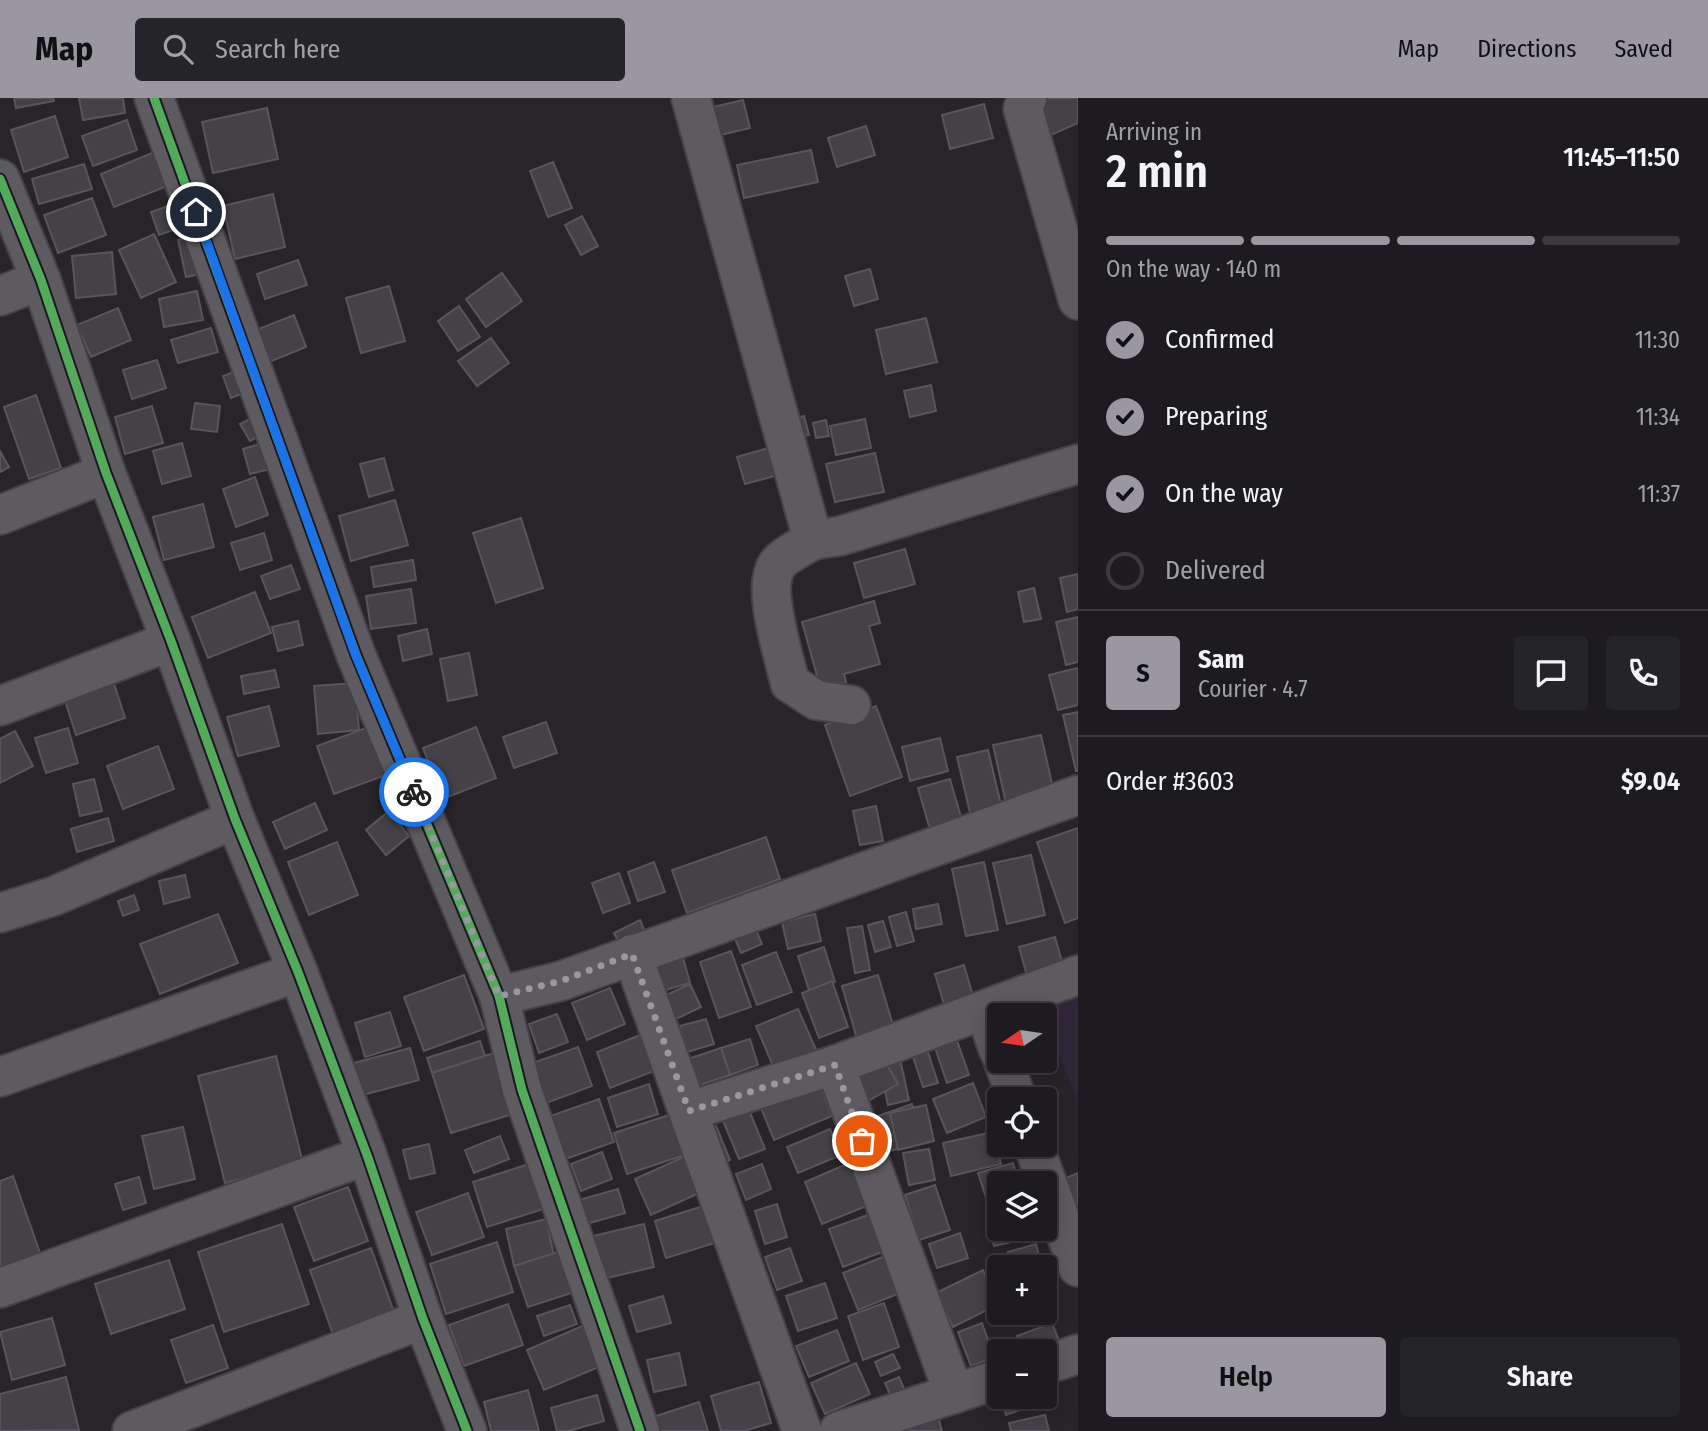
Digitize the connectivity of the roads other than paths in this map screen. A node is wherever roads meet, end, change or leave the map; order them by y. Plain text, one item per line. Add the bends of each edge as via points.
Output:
1 (154, 98) edge
2 (691, 98) edge
3 (1027, 98) edge
4 (0, 179) edge
5 (41, 280) junction
6 (0, 296) edge
7 (1078, 300) edge
8 (1078, 464) edge
9 (106, 473) junction
10 (0, 515) edge
11 (813, 540) junction
12 (171, 641) junction
13 (851, 705) dead end
14 (0, 706) edge
15 (1078, 795) edge
16 (235, 819) junction
17 (0, 913) edge
18 (632, 954) junction
19 (298, 972) junction
20 (1078, 975) edge
21 (499, 996) junction
22 (985, 1011) junction
23 (987, 1017) edge
24 (835, 1065) junction
25 (0, 1077) edge
26 (689, 1111) junction
27 (367, 1155) junction
28 (1038, 1157) edge
29 (1078, 1267) edge
30 (0, 1288) edge
31 (423, 1319) junction
32 (1078, 1354) edge
33 (1057, 1361) edge
34 (987, 1383) edge
35 (954, 1394) junction
36 (132, 1431) edge
37 (467, 1431) edge
38 (640, 1431) edge
39 (802, 1431) edge
40 (839, 1431) edge

1 - 21 street via 356,656
2 - 11 street
3 - 7 street via 1023,108
4 - 5 street
5 - 6 street
5 - 9 street
8 - 11 street via 840,536
9 - 10 street
9 - 12 street
11 - 13 street via 778,563 771,579 790,683 816,699
12 - 14 street
12 - 16 street
15 - 18 street
16 - 17 street via 54,897
16 - 19 street
18 - 21 street via 561,981
18 - 26 street
19 - 25 street
19 - 27 street
20 - 22 street
21 - 38 street via 522,1090
22 - 23 street
22 - 24 street
24 - 26 street
24 - 35 street
26 - 39 street
27 - 30 street
27 - 31 street
28 - 29 street
31 - 36 street
31 - 37 street
32 - 33 street
34 - 35 street
35 - 40 street

